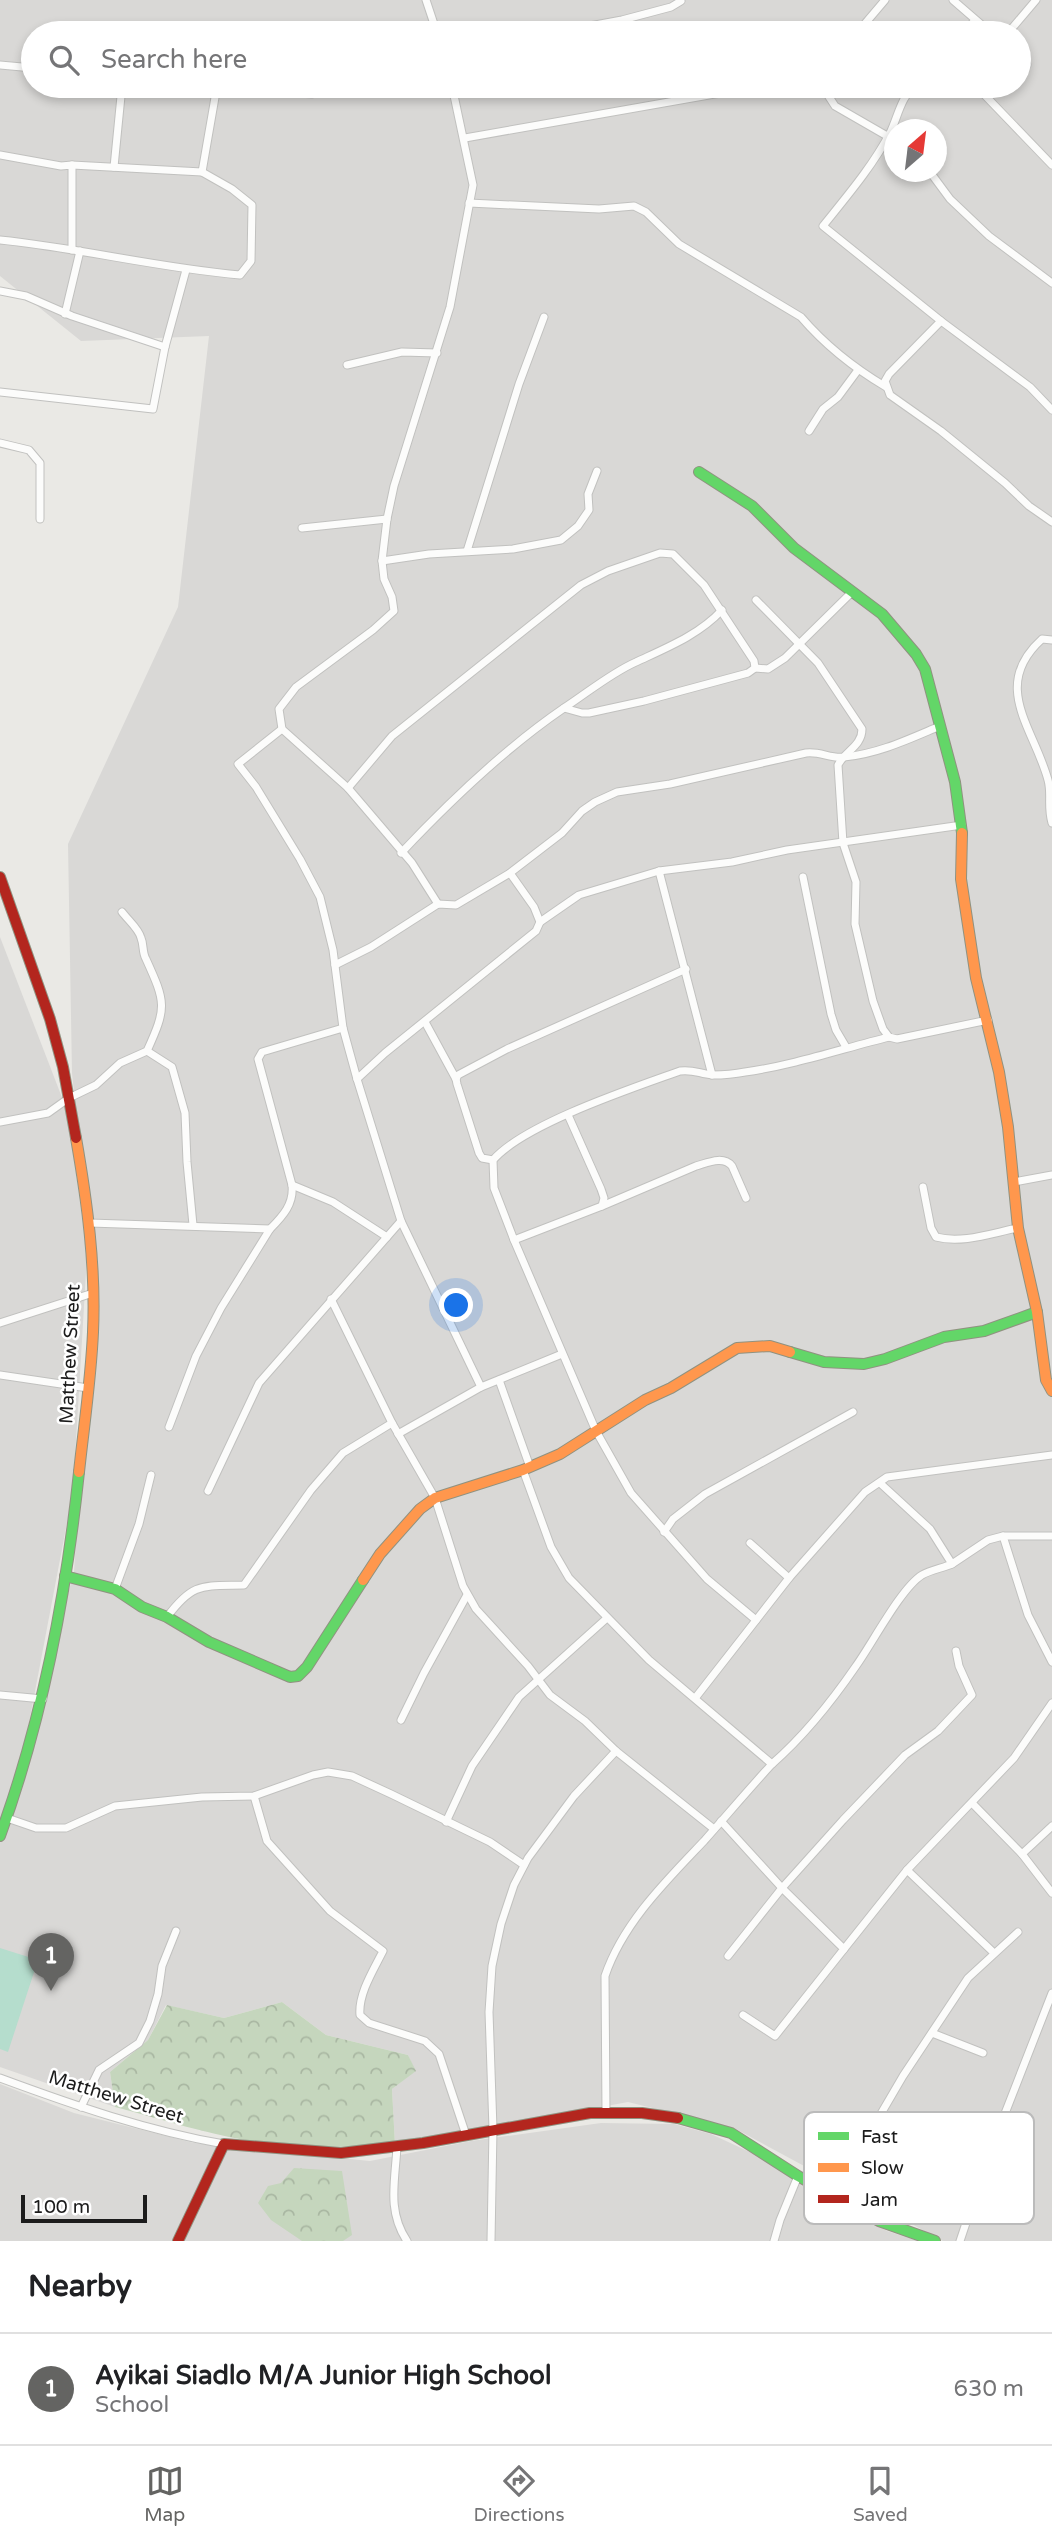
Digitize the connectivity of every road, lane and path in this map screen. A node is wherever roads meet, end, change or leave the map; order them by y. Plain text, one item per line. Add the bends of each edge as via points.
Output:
1 (426, 0) edge
2 (885, 0) edge
3 (953, 0) edge
4 (1035, 0) edge
5 (681, 1) edge
6 (975, 20) edge
7 (433, 21) edge
8 (617, 21) edge
9 (867, 21) edge
10 (1018, 21) edge
11 (0, 65) edge
12 (21, 67) edge
13 (121, 98) edge
14 (214, 98) edge
15 (455, 98) edge
16 (692, 98) edge
17 (830, 98) edge
18 (905, 98) edge
19 (987, 98) edge
20 (898, 119) edge
21 (884, 133) edge
22 (465, 138) junction
23 (884, 148) edge
24 (0, 155) edge
25 (72, 165) junction
26 (1052, 165) edge
27 (114, 167) junction
28 (202, 172) junction
29 (937, 182) edge
30 (469, 202) junction
31 (0, 240) edge
32 (76, 251) junction
33 (187, 270) junction
34 (1052, 283) edge
35 (0, 291) edge
36 (65, 314) junction
37 (544, 317) dead end
38 (941, 321) junction
39 (165, 348) junction
40 (437, 353) junction
41 (347, 365) dead end
42 (858, 370) junction
43 (886, 387) junction
44 (0, 392) edge
45 (1052, 410) edge
46 (809, 431) dead end
47 (0, 443) edge
48 (597, 471) dead end
49 (699, 472) dead end
50 (40, 519) dead end
51 (387, 519) junction
52 (1052, 522) edge
53 (302, 528) dead end
54 (467, 551) junction
55 (382, 561) junction
56 (852, 592) junction
57 (756, 600) dead end
58 (722, 610) junction
59 (1052, 640) edge
60 (799, 645) junction
61 (755, 668) junction
62 (564, 708) junction
63 (940, 726) junction
64 (282, 729) junction
65 (841, 758) junction
66 (348, 788) junction
67 (1052, 823) edge
68 (962, 825) junction
69 (843, 843) junction
70 (401, 853) junction
71 (659, 870) junction
72 (510, 873) junction
73 (0, 877) edge
74 (803, 877) dead end
75 (438, 904) junction
76 (122, 912) dead end
77 (540, 922) junction
78 (335, 965) junction
79 (686, 969) junction
80 (988, 1020) junction
81 (425, 1022) junction
82 (343, 1028) junction
83 (889, 1037) junction
84 (846, 1047) junction
85 (147, 1051) junction
86 (712, 1074) junction
87 (357, 1079) junction
88 (456, 1079) junction
89 (69, 1098) junction
90 (568, 1115) junction
91 (0, 1122) edge
92 (493, 1160) junction
93 (1052, 1175) edge
94 (1014, 1182) junction
95 (292, 1185) junction
96 (923, 1186) dead end
97 (746, 1198) dead end
98 (602, 1206) junction
99 (401, 1221) junction
100 (90, 1223) junction
101 (193, 1225) junction
102 (1018, 1228) junction
103 (270, 1229) junction
104 (387, 1237) junction
105 (514, 1240) junction
106 (93, 1293) junction
107 (331, 1299) junction
108 (1037, 1312) junction
109 (0, 1323) edge
110 (562, 1354) junction
111 (0, 1375) edge
112 (499, 1380) junction
113 (481, 1387) junction
114 (88, 1388) junction
115 (1052, 1391) edge
116 (853, 1412) dead end
117 (392, 1423) junction
118 (169, 1427) dead end
119 (596, 1431) junction
120 (398, 1434) junction
121 (1052, 1455) edge
122 (526, 1468) junction
123 (151, 1475) dead end
124 (880, 1483) junction
125 (208, 1492) dead end
126 (435, 1498) junction
127 (664, 1532) junction
128 (1003, 1536) junction
129 (1052, 1536) edge
130 (750, 1543) dead end
131 (952, 1564) junction
132 (65, 1576) junction
133 (789, 1578) junction
134 (115, 1589) junction
135 (467, 1595) junction
136 (167, 1617) junction
137 (607, 1618) junction
138 (756, 1619) junction
139 (956, 1651) dead end
140 (1052, 1662) edge
141 (537, 1679) junction
142 (0, 1695) edge
143 (696, 1697) junction
144 (43, 1699) junction
145 (1052, 1703) edge
146 (401, 1720) dead end
147 (616, 1751) junction
148 (772, 1764) junction
149 (254, 1796) junction
150 (972, 1803) junction
151 (7, 1818) junction
152 (721, 1821) junction
153 (446, 1822) junction
154 (1052, 1826) edge
155 (714, 1829) junction
156 (0, 1836) edge
157 (1022, 1854) junction
158 (524, 1865) junction
159 (907, 1870) junction
160 (782, 1888) junction
161 (1052, 1893) edge
162 (176, 1931) dead end
163 (1018, 1932) dead end
164 (844, 1949) junction
165 (994, 1953) junction
166 (729, 1956) dead end
167 (1052, 1993) edge
168 (743, 2015) dead end
169 (932, 2033) junction
170 (983, 2053) dead end
171 (0, 2078) edge
172 (81, 2107) junction
173 (882, 2112) edge
174 (1006, 2112) edge
175 (606, 2113) junction
176 (493, 2129) junction
177 (466, 2135) junction
178 (224, 2144) junction
179 (397, 2147) junction
180 (798, 2176) junction
181 (804, 2179) edge
182 (887, 2224) edge
183 (966, 2224) edge
184 (178, 2241) edge
185 (407, 2241) edge
186 (491, 2241) edge
187 (774, 2241) edge
188 (935, 2241) edge
189 (960, 2241) edge

1 - 7 street
2 - 9 street
3 - 6 street
4 - 10 street
5 - 8 street
11 - 12 street
13 - 27 street
14 - 28 street
15 - 22 street
16 - 22 street
17 - 21 street via 835,106
18 - 20 street
19 - 26 street
22 - 30 street via 473,185
23 - 38 street via 823,226
24 - 25 street
25 - 27 street
25 - 32 street
27 - 28 street
28 - 33 street via 252,205 251,261 240,275
29 - 34 street via 989,236
30 - 40 street
30 - 42 street via 599,209 634,206 679,244 801,317
31 - 32 street
32 - 33 street
32 - 36 street
33 - 39 street
35 - 36 street via 26,296
36 - 39 street
37 - 54 street
38 - 43 street via 890,374
38 - 45 street via 1030,387
39 - 44 street via 153,410
40 - 41 street via 402,352
40 - 51 street
42 - 43 street
42 - 46 street
43 - 52 street via 890,395
47 - 50 street via 29,450 40,463
48 - 54 street via 588,494 589,510 561,540
49 - 56 street via 751,506 793,548
51 - 53 street
51 - 55 street
54 - 55 street
55 - 64 street via 394,611 296,687 279,709
56 - 60 street
56 - 63 street via 882,614 916,654 925,669
57 - 60 street
58 - 61 street
58 - 62 street via 674,645 634,663
58 - 66 street via 673,554 660,553 608,571 581,585 441,695 393,736
59 - 67 street via 1042,639 1031,649 1016,680 1022,712 1048,779
60 - 61 street via 768,669
60 - 65 street via 818,663 862,729 860,740
61 - 62 street via 589,713
62 - 70 street via 441,810
63 - 65 street via 882,750
63 - 68 street
64 - 66 street
64 - 78 street via 238,764 320,897
65 - 69 street
65 - 72 street via 816,751 617,792 582,811 562,833
66 - 70 street
68 - 69 street
68 - 80 street via 961,879 976,978
69 - 71 street via 732,863
69 - 83 street via 856,882 855,924 873,1001
70 - 75 street
71 - 77 street via 579,895
71 - 79 street
72 - 75 street via 456,905
72 - 77 street
73 - 89 street, Matthew Street via 52,1023
74 - 84 street via 831,1014
75 - 78 street
76 - 85 street via 141,936 144,956 163,1000 161,1020
77 - 81 street via 526,940
78 - 82 street
79 - 86 street
79 - 88 street via 507,1049
80 - 83 street
80 - 94 street
81 - 87 street
81 - 88 street
82 - 87 street
82 - 95 street via 262,1052 258,1059
83 - 84 street
84 - 86 street via 812,1060
85 - 89 street via 120,1063 96,1085
85 - 101 street via 172,1067 185,1113
86 - 90 street via 680,1070
87 - 99 street
88 - 92 street via 478,1153
89 - 91 street via 48,1113
89 - 100 street, Matthew Street
90 - 92 street via 509,1145
90 - 98 street via 601,1189
92 - 105 street via 494,1188
93 - 94 street
94 - 102 street
95 - 103 street via 293,1198
95 - 104 street via 333,1202
96 - 102 street via 936,1237 971,1238
97 - 98 street via 732,1166 723,1160
98 - 105 street
99 - 104 street
99 - 113 street
100 - 101 street
100 - 106 street, Matthew Street
101 - 103 street
102 - 108 street
103 - 118 street via 196,1356
104 - 107 street
105 - 110 street
106 - 109 street
106 - 114 street, Matthew Street
107 - 117 street
107 - 125 street via 259,1383
108 - 115 street via 1046,1380
108 - 119 street via 864,1364 824,1362 770,1346 737,1348
110 - 112 street
110 - 119 street
111 - 114 street
112 - 113 street
112 - 122 street
113 - 120 street
114 - 132 street, Matthew Street
116 - 127 street via 705,1494
117 - 120 street
117 - 136 street via 342,1454 244,1585 188,1592
119 - 122 street via 560,1454
119 - 127 street via 631,1493
120 - 126 street
121 - 124 street via 887,1477
122 - 126 street
122 - 137 street via 551,1547 569,1578
123 - 134 street
124 - 131 street via 930,1529
124 - 133 street via 865,1492
126 - 135 street
126 - 136 street via 419,1509 380,1554 298,1676 290,1677 209,1642
127 - 138 street via 707,1579
128 - 129 street
128 - 131 street via 988,1540
128 - 140 street via 1028,1615
130 - 133 street
131 - 148 street via 920,1576 856,1667
132 - 134 street
132 - 144 street, Matthew Street
133 - 138 street
134 - 136 street
135 - 141 street
135 - 146 street
137 - 141 street
137 - 143 street via 649,1660
138 - 143 street
139 - 160 street via 972,1695 938,1731 905,1755
141 - 147 street
141 - 153 street via 482,1749
142 - 144 street
143 - 148 street
144 - 151 street, Matthew Street
145 - 150 street via 1014,1758
147 - 155 street
147 - 158 street via 574,1796
148 - 152 street
149 - 151 street via 115,1806 65,1828 36,1828
149 - 153 street via 328,1772 352,1776
149 - 177 street via 274,1850 330,1911 383,1951 360,2015 369,2023 425,2041 439,2054
150 - 157 street
150 - 159 street
151 - 156 street, Matthew Street
152 - 155 street
152 - 160 street
153 - 158 street via 490,1842
154 - 157 street
155 - 175 street via 653,1896 610,1961 604,1995
157 - 161 street
158 - 176 street via 501,1924 492,1966
159 - 164 street
159 - 165 street
160 - 164 street
160 - 166 street
162 - 172 street via 162,1966 150,2021 139,2043 99,2070
163 - 165 street
164 - 168 street via 775,2036
165 - 169 street via 968,1978
167 - 174 street
169 - 170 street
169 - 173 street
171 - 172 street, Matthew Street
172 - 178 street, Matthew Street
175 - 176 street
175 - 180 street via 691,2120 732,2133
176 - 177 street
176 - 186 street
177 - 179 street
178 - 179 street via 341,2153
178 - 184 street
179 - 185 street via 394,2213
180 - 181 street
180 - 187 street
182 - 188 street
183 - 189 street

